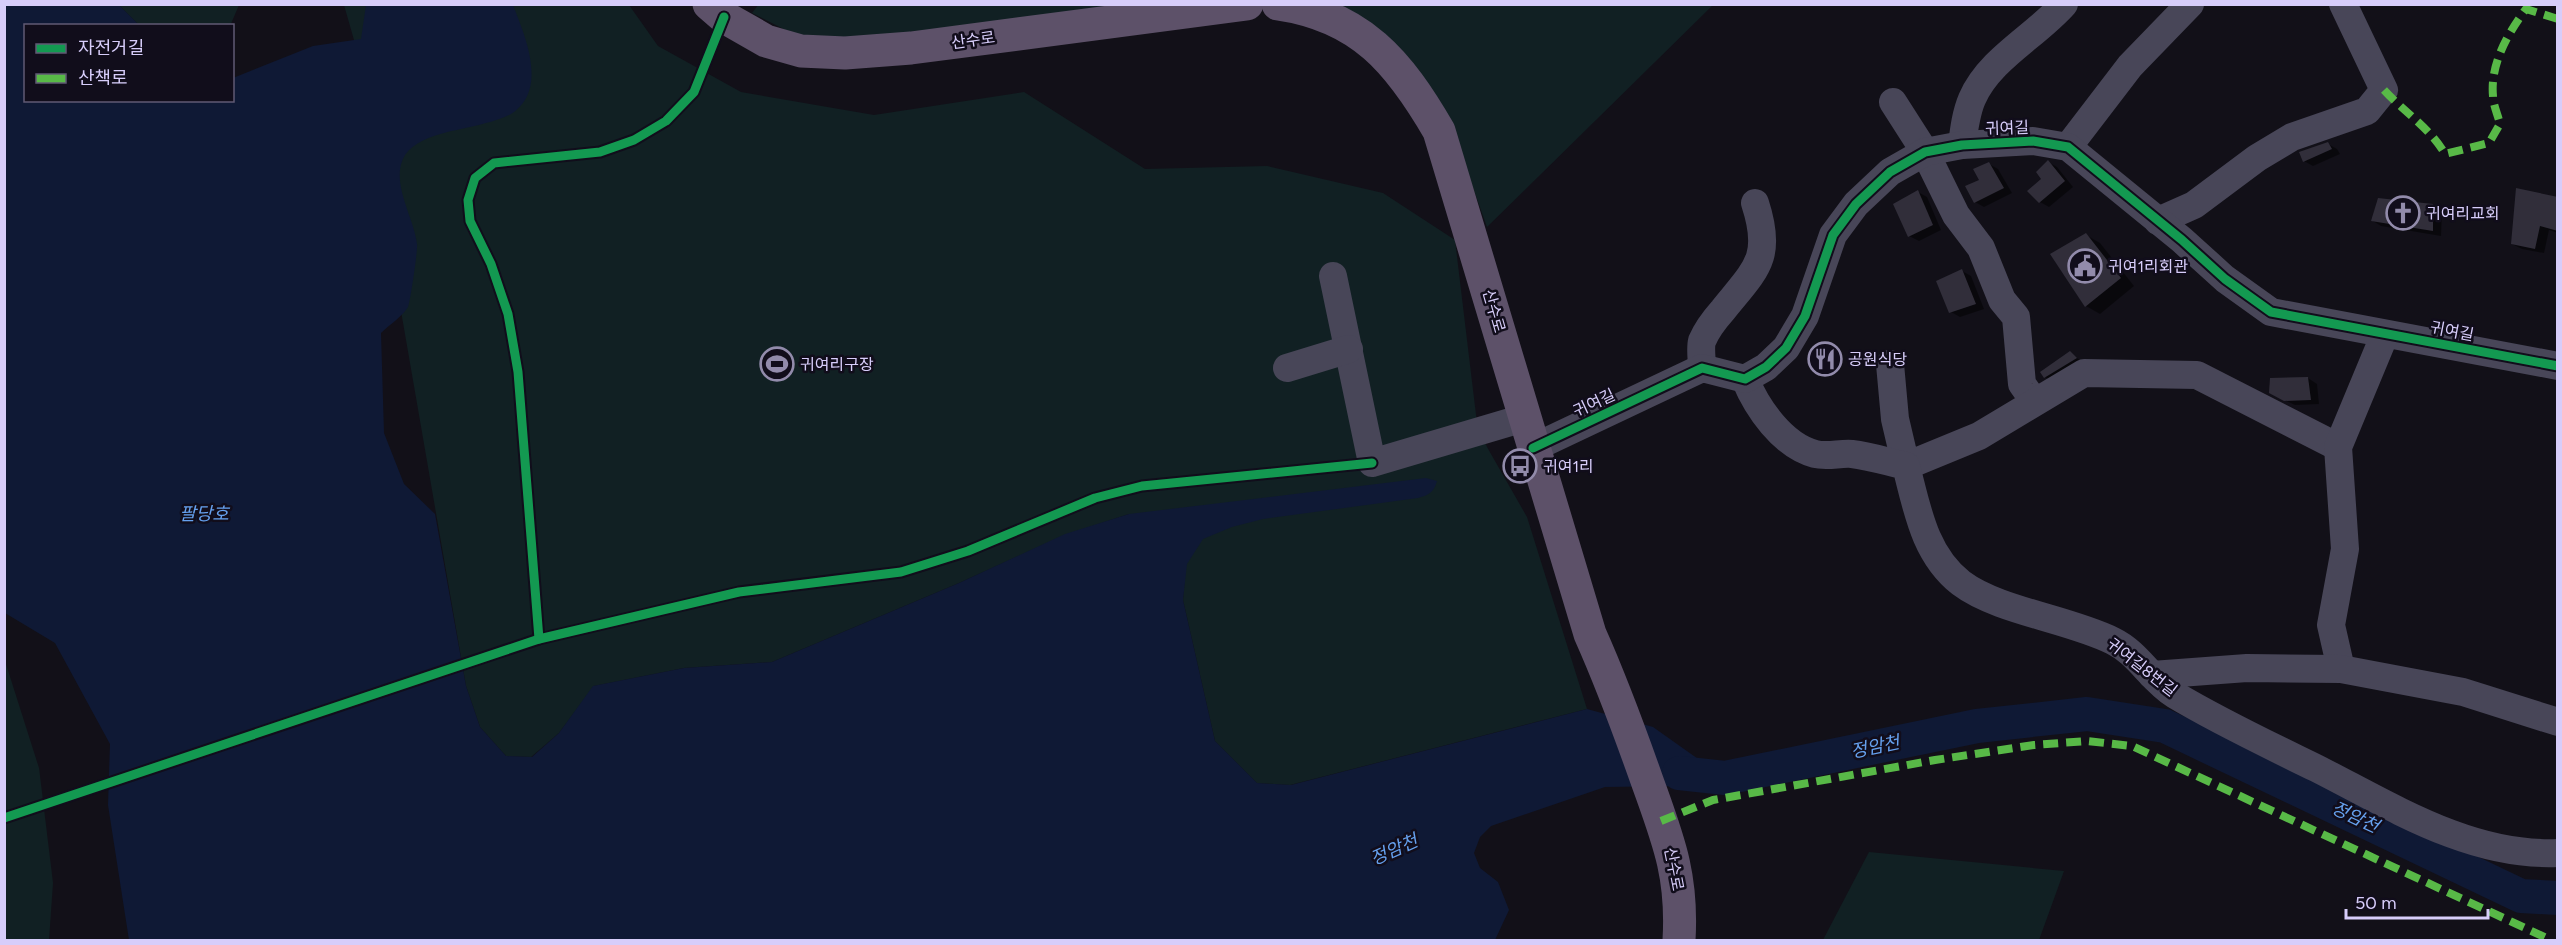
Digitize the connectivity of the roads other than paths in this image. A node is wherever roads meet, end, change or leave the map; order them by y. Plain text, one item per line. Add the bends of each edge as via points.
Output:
1 (709, 4) edge
2 (1248, 4) edge
3 (1278, 4) edge
4 (2064, 4) edge
5 (2190, 4) edge
6 (2343, 4) edge
7 (1893, 102) dead end
8 (1962, 145) junction
9 (2068, 147) junction
10 (1925, 152) junction
11 (1755, 203) dead end
12 (2158, 221) junction
13 (1333, 276) dead end
14 (2385, 334) junction
15 (1349, 349) junction
16 (1890, 364) dead end
17 (2558, 366) edge
18 (1287, 368) dead end
19 (1702, 368) junction
20 (1745, 378) junction
21 (2034, 401) junction
22 (1529, 433) junction
23 (2338, 447) junction
24 (1906, 466) junction
25 (2341, 669) junction
26 (2152, 675) junction
27 (2558, 722) edge
28 (2558, 853) edge
29 (1679, 940) edge

1 - 2 main road, 산수로 via 766,41 801,51 845,53 911,48
3 - 22 main road, 산수로 via 1306,8 1344,23 1364,36 1399,68 1439,130
4 - 8 street via 1989,72 1973,97
5 - 9 street via 2130,66
6 - 12 street via 2384,90 2367,111 2292,137 2194,205
7 - 10 street
8 - 9 street, 귀여길 via 2033,141
8 - 10 street, 귀여길
9 - 12 street, 귀여길
10 - 20 street, 귀여길 via 1890,172 1856,204 1833,235 1805,316 1786,348 1766,367
10 - 21 street via 1956,215 1982,248 2002,300 2016,317 2022,384
11 - 19 street via 1763,229 1763,253 1752,275 1701,342
12 - 14 street, 귀여길 via 2224,279 2271,312
13 - 15 street
14 - 17 street, 귀여길
14 - 23 street
15 - 18 street
15 - 22 street, 귀여길 via 1372,463
16 - 24 street, 귀여길8번길 via 1895,418
19 - 20 street
19 - 22 street, 귀여길
20 - 24 street via 1753,400 1797,447 1816,454 1853,454
21 - 23 street via 2084,373 2197,375
21 - 24 street via 1979,436
22 - 29 main road, 산수로 via 1590,634 1617,695 1674,855 1679,887
23 - 25 street via 2345,549 2331,624
24 - 26 street, 귀여길8번길 via 1924,535 1939,559 1961,582 1988,597 2116,642
25 - 26 street via 2247,668
25 - 27 street via 2463,692
26 - 28 street, 귀여길8번길 via 2173,694 2422,822 2488,847

